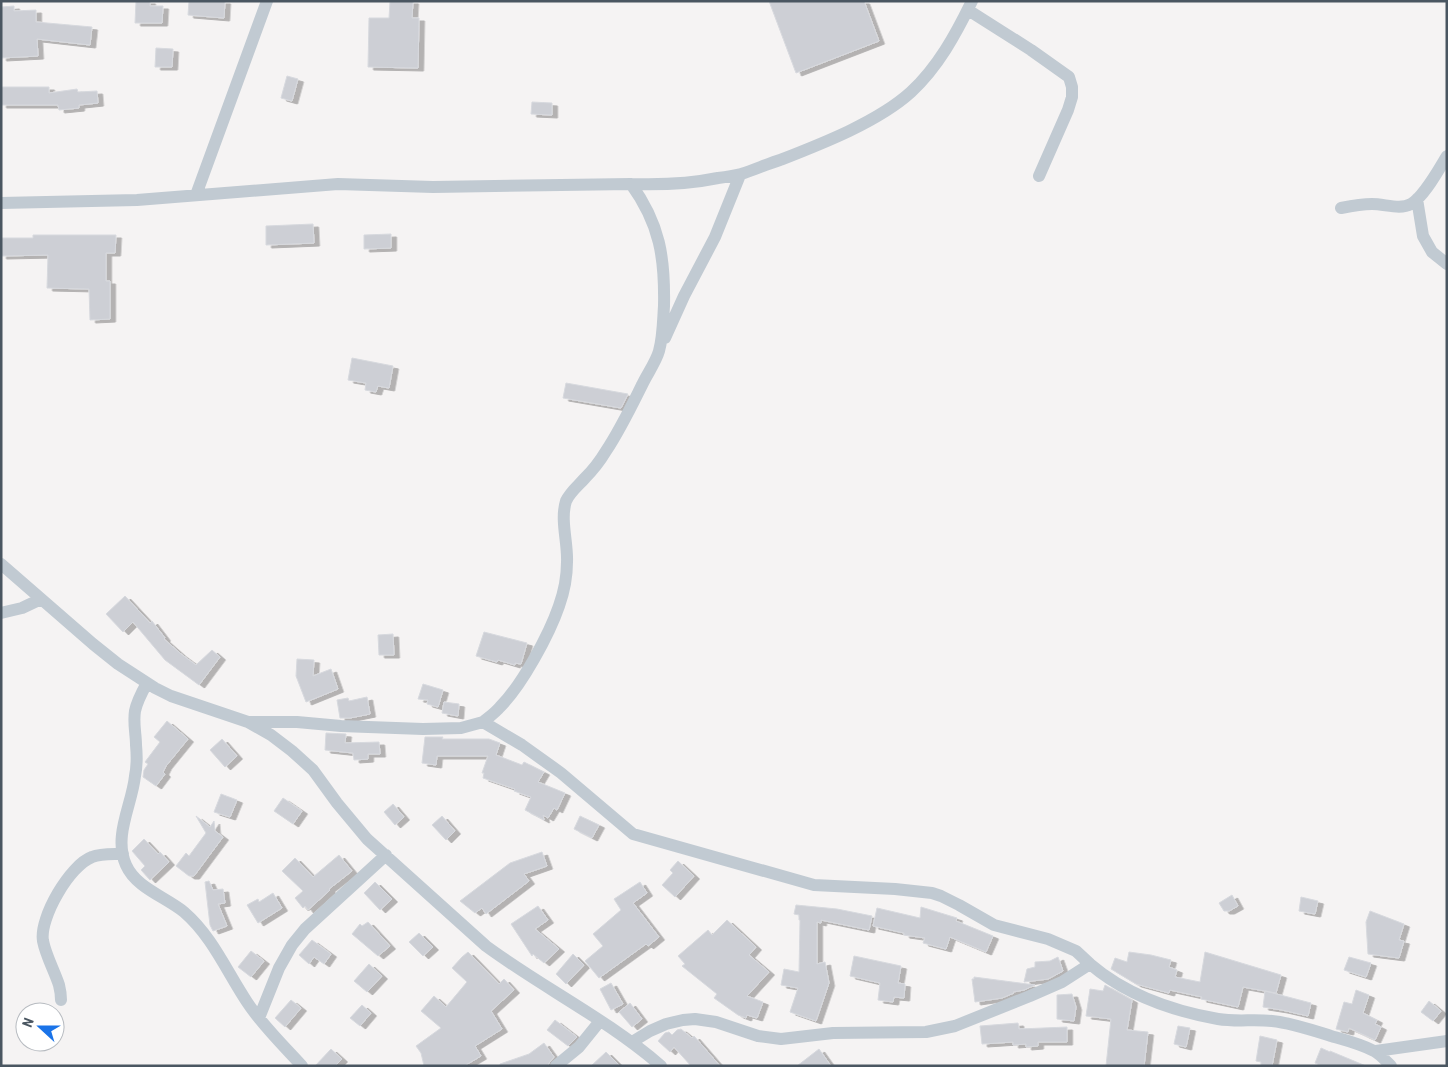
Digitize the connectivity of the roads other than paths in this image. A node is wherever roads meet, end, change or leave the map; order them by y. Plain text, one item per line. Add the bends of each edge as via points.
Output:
1 (267, 1) edge
2 (970, 6) edge
3 (1447, 156) edge
4 (740, 175) junction
5 (1039, 176) dead end
6 (631, 184) junction
7 (196, 195) junction
8 (1417, 199) junction
9 (1, 203) edge
10 (1341, 208) dead end
11 (1447, 264) edge
12 (659, 352) junction
13 (1, 564) edge
14 (42, 599) junction
15 (1, 613) edge
16 (147, 683) junction
17 (248, 722) junction
18 (483, 722) junction
19 (123, 854) junction
20 (386, 855) junction
21 (1090, 964) junction
22 (62, 1000) dead end
23 (259, 1018) junction
24 (600, 1021) junction
25 (1447, 1041) edge
26 (632, 1042) junction
27 (1376, 1051) junction
28 (302, 1066) edge
29 (556, 1066) edge
30 (661, 1066) edge
31 (1391, 1066) edge

1 - 7 street
2 - 4 street via 945,52 928,74 894,105 840,134
2 - 5 street via 1069,78 1072,97
3 - 8 street
4 - 6 street via 685,184
4 - 12 street via 715,236
6 - 7 street via 433,187 338,184
6 - 12 street via 652,220 663,258 664,316
7 - 9 street via 138,200
8 - 10 street via 1403,207 1374,204
8 - 11 street via 1423,236 1432,252
12 - 18 street via 607,450 567,499 564,520 566,574 559,607 548,633 513,691
13 - 14 street
14 - 15 street
14 - 16 street via 118,664
16 - 17 street via 171,696
16 - 19 street via 134,721 136,775 122,831
17 - 18 street via 431,729 461,728
17 - 20 street via 271,735 313,770 352,821
18 - 21 street via 522,745 577,785 633,834 814,884 932,893 994,925 1048,939 1076,951
19 - 22 street via 104,854 83,862 63,885 51,908 43,939
19 - 23 street via 135,878 178,906 196,924
20 - 23 street via 305,929 292,945
20 - 24 street via 486,946
21 - 26 street via 1062,982 940,1030 833,1033 781,1039 695,1019 666,1024
21 - 27 street via 1129,989 1186,1012 1220,1019 1280,1022
23 - 28 street
24 - 26 street
24 - 29 street via 579,1047
25 - 27 street
26 - 30 street
27 - 31 street

